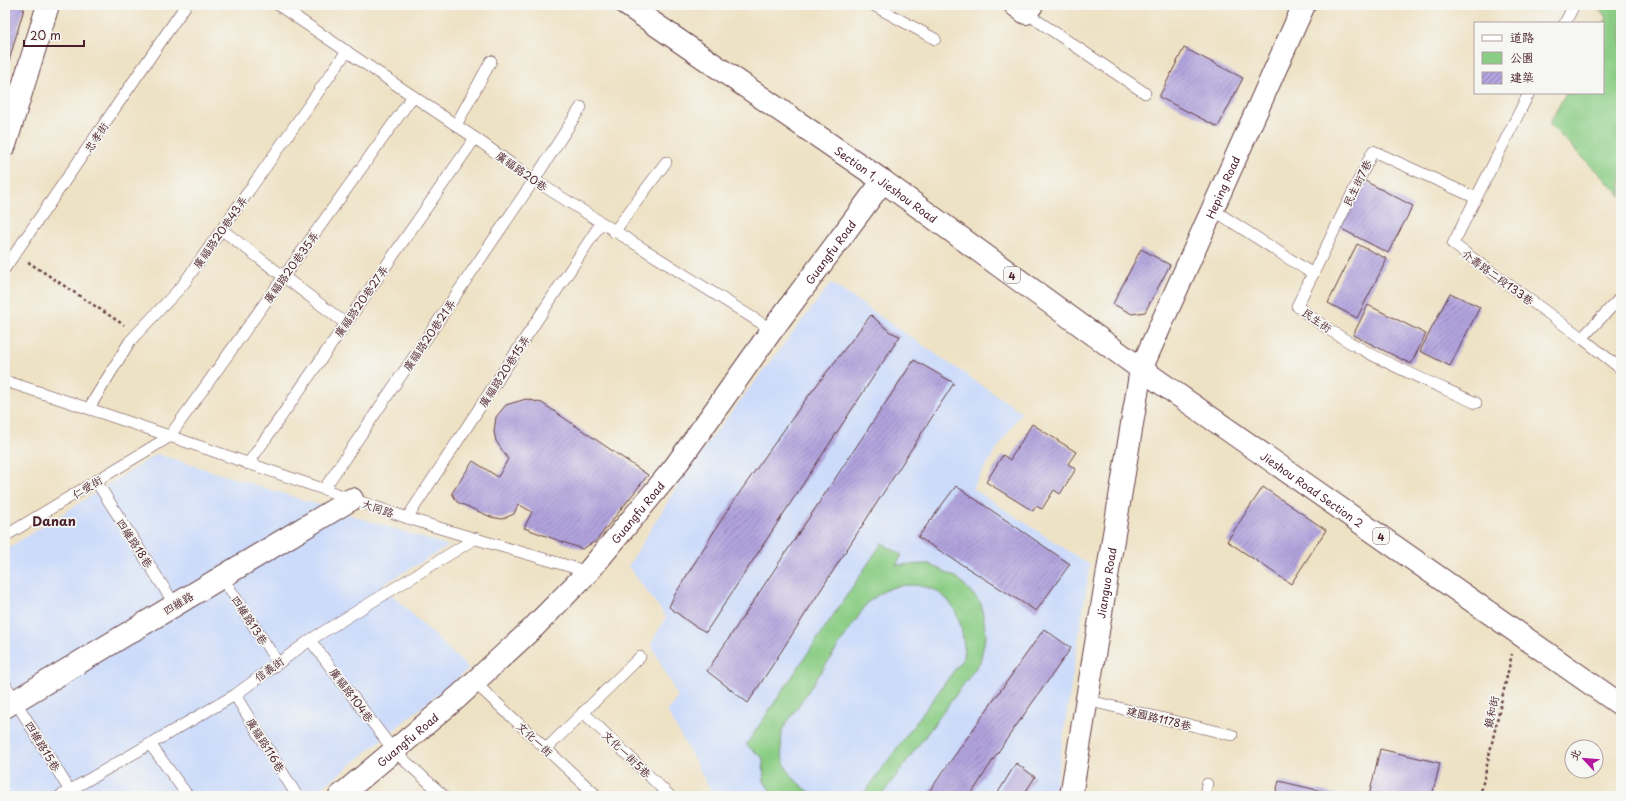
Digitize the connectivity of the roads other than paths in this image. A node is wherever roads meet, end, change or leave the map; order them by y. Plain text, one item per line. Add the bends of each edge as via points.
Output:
1 (48, 5) edge
2 (186, 5) edge
3 (278, 5) edge
4 (627, 5) edge
5 (873, 5) edge
6 (1304, 5) edge
7 (1574, 5) edge
8 (1024, 8) edge
9 (1566, 22) edge
10 (935, 40) dead end
11 (347, 51) junction
12 (491, 61) dead end
13 (1145, 93) dead end
14 (1529, 94) edge
15 (413, 96) junction
16 (581, 107) dead end
17 (456, 125) junction
18 (474, 138) junction
19 (5, 145) edge
20 (666, 162) dead end
21 (534, 180) junction
22 (883, 182) junction
23 (1476, 198) junction
24 (1212, 209) junction
25 (601, 224) junction
26 (222, 230) junction
27 (614, 232) junction
28 (5, 268) edge
29 (1312, 274) junction
30 (283, 278) junction
31 (1621, 297) edge
32 (345, 323) junction
33 (772, 330) junction
34 (1582, 338) junction
35 (1141, 369) junction
36 (1621, 369) edge
37 (5, 381) edge
38 (1476, 403) dead end
39 (89, 408) junction
40 (169, 437) junction
41 (248, 464) junction
42 (96, 481) junction
43 (324, 490) junction
44 (352, 499) junction
45 (407, 518) junction
46 (5, 536) edge
47 (476, 538) junction
48 (588, 572) junction
49 (222, 577) junction
50 (175, 605) junction
51 (310, 640) junction
52 (640, 657) dead end
53 (278, 663) junction
54 (474, 682) junction
55 (235, 695) junction
56 (9, 697) edge
57 (1086, 700) junction
58 (1621, 705) edge
59 (583, 712) junction
60 (1232, 736) dead end
61 (150, 744) junction
62 (546, 749) junction
63 (394, 751) junction
64 (1208, 784) dead end
65 (68, 794) edge
66 (188, 796) edge
67 (297, 796) edge
68 (340, 796) edge
69 (444, 796) edge
70 (597, 796) edge
71 (670, 796) edge
72 (1071, 796) edge
73 (1205, 796) edge

1 - 19 street
2 - 28 lane, 忠孝街
3 - 11 lane, 廣福路20巷
4 - 22 street, Section 1, Jieshou Road / 4 via 648,14
5 - 10 lane
6 - 24 street, Heping Road
7 - 9 lane
8 - 13 lane
11 - 15 lane, 廣福路20巷
11 - 26 lane, 廣福路20巷43弄
12 - 17 lane
14 - 23 lane, 介壽路二段133巷
15 - 17 lane, 廣福路20巷
15 - 30 lane, 廣福路20巷35弄
16 - 21 lane, 廣福路20巷21弄
17 - 18 lane, 廣福路20巷
18 - 21 lane, 廣福路20巷
18 - 32 lane, 廣福路20巷27弄
20 - 27 lane
21 - 25 lane, 廣福路20巷
21 - 43 lane, 廣福路20巷21弄
22 - 33 street, Guangfu Road
22 - 35 street, Section 1, Jieshou Road / 4
23 - 29 lane, 民生街7巷 via 1373,151
23 - 34 lane, 介壽路二段133巷 via 1453,244
24 - 29 lane
24 - 35 street, Heping Road
25 - 27 lane, 廣福路20巷
25 - 45 lane, 廣福路20巷15弄
26 - 30 lane
26 - 39 lane, 廣福路20巷43弄 via 182,286 130,341
27 - 33 lane, 廣福路20巷
29 - 38 lane, 民生街 via 1296,306 1316,322 1372,356
30 - 32 lane
30 - 40 lane, 廣福路20巷35弄
31 - 34 lane
32 - 41 lane, 廣福路20巷27弄
33 - 48 street, Guangfu Road via 674,468
34 - 36 lane, 介壽路二段133巷
35 - 57 street, Jianguo Road
35 - 58 street, Jieshou Road Section 2 / 4
37 - 39 lane, 大同路
39 - 40 lane, 大同路
40 - 41 lane, 大同路
40 - 42 lane, 仁愛街
41 - 43 lane, 大同路
42 - 46 lane, 仁愛街
42 - 50 lane, 四維路18巷
43 - 44 lane, 大同路
44 - 45 lane, 大同路
44 - 49 street, 四維路
45 - 47 lane, 大同路
47 - 48 lane, 大同路
47 - 51 lane, 信義街
48 - 54 street, Guangfu Road via 533,628
49 - 50 street, 四維路
49 - 53 lane, 四維路13巷
50 - 56 street, 四維路
51 - 53 lane, 信義街
51 - 63 lane, 廣福路104巷
52 - 59 lane
53 - 55 lane, 信義街
54 - 62 lane, 文化一街
54 - 63 street, Guangfu Road
55 - 61 lane, 信義街
55 - 67 lane, 廣福路116巷
56 - 65 lane, 四維路15巷
57 - 60 lane, 建國路1178巷
57 - 72 street, Jianguo Road
59 - 62 lane
59 - 71 lane, 文化一街5巷
61 - 65 lane, 信義街
61 - 66 lane
62 - 70 lane, 文化一街
63 - 68 street, Guangfu Road
63 - 69 lane, 廣福路104巷
64 - 73 lane

